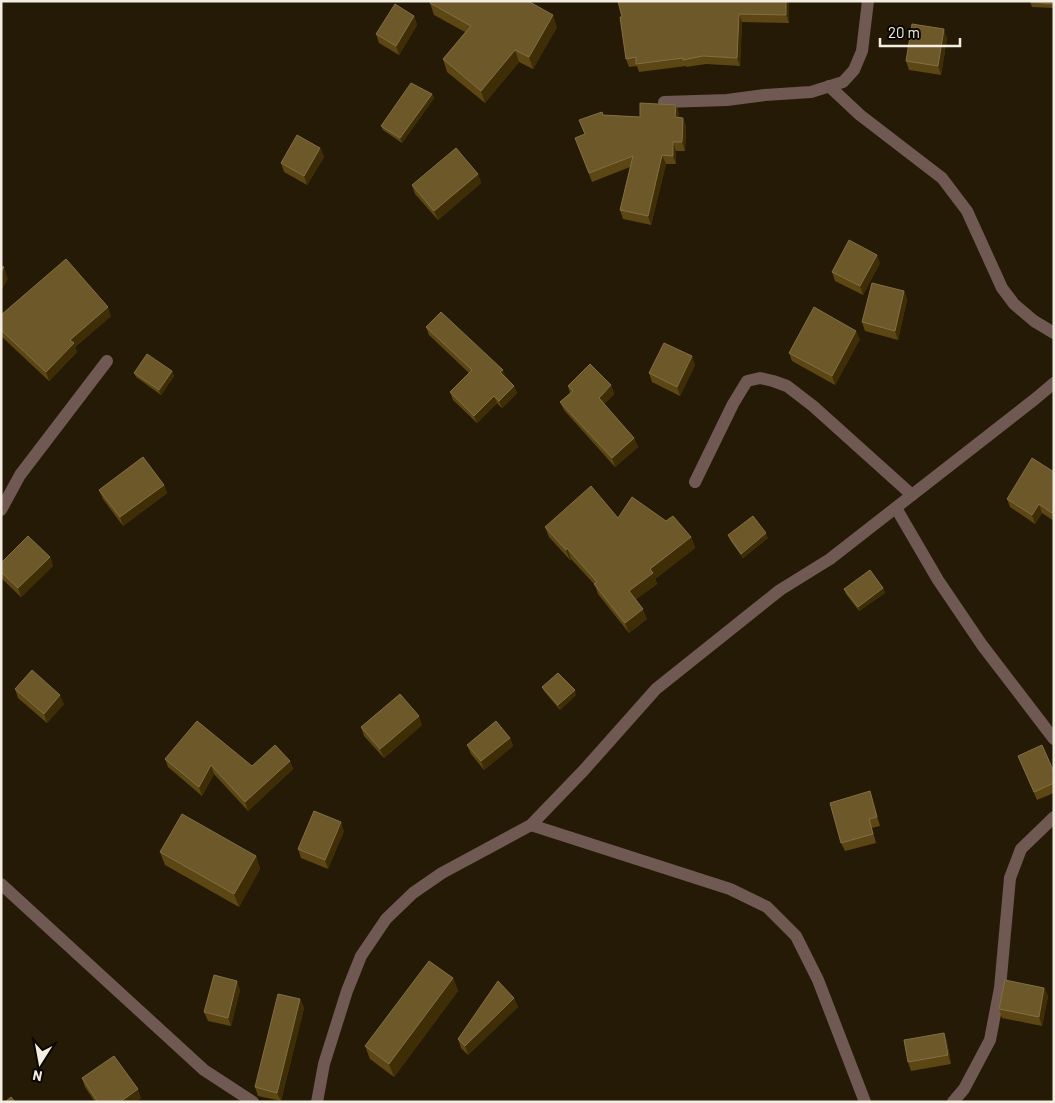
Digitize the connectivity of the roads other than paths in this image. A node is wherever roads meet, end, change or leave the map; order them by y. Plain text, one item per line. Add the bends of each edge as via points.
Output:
1 (868, 1) edge
2 (829, 86) junction
3 (664, 102) edge
4 (1054, 333) edge
5 (107, 361) dead end
6 (1054, 383) edge
7 (695, 482) dead end
8 (912, 495) junction
9 (896, 508) junction
10 (1, 510) edge
11 (1054, 739) edge
12 (1054, 817) edge
13 (531, 825) junction
14 (1, 884) edge
15 (253, 1102) edge
16 (317, 1102) edge
17 (865, 1102) edge
18 (953, 1102) edge

1 - 2 street via 862,52 854,70 843,82
2 - 3 street via 811,92
2 - 4 street via 860,115 942,178 967,211 1002,288 1014,304
5 - 10 street via 20,475
6 - 8 street
7 - 8 street via 747,381 760,378 787,386 813,406
8 - 9 street
9 - 11 street via 938,580 982,645
9 - 13 street via 830,559 780,590 656,689
12 - 18 street via 1021,849 1010,878 1000,988 990,1040 964,1089
13 - 16 street via 442,874 413,893 386,919 361,956 347,991 324,1064
13 - 17 street via 730,889 767,906 801,945 818,980
14 - 15 street via 204,1070

